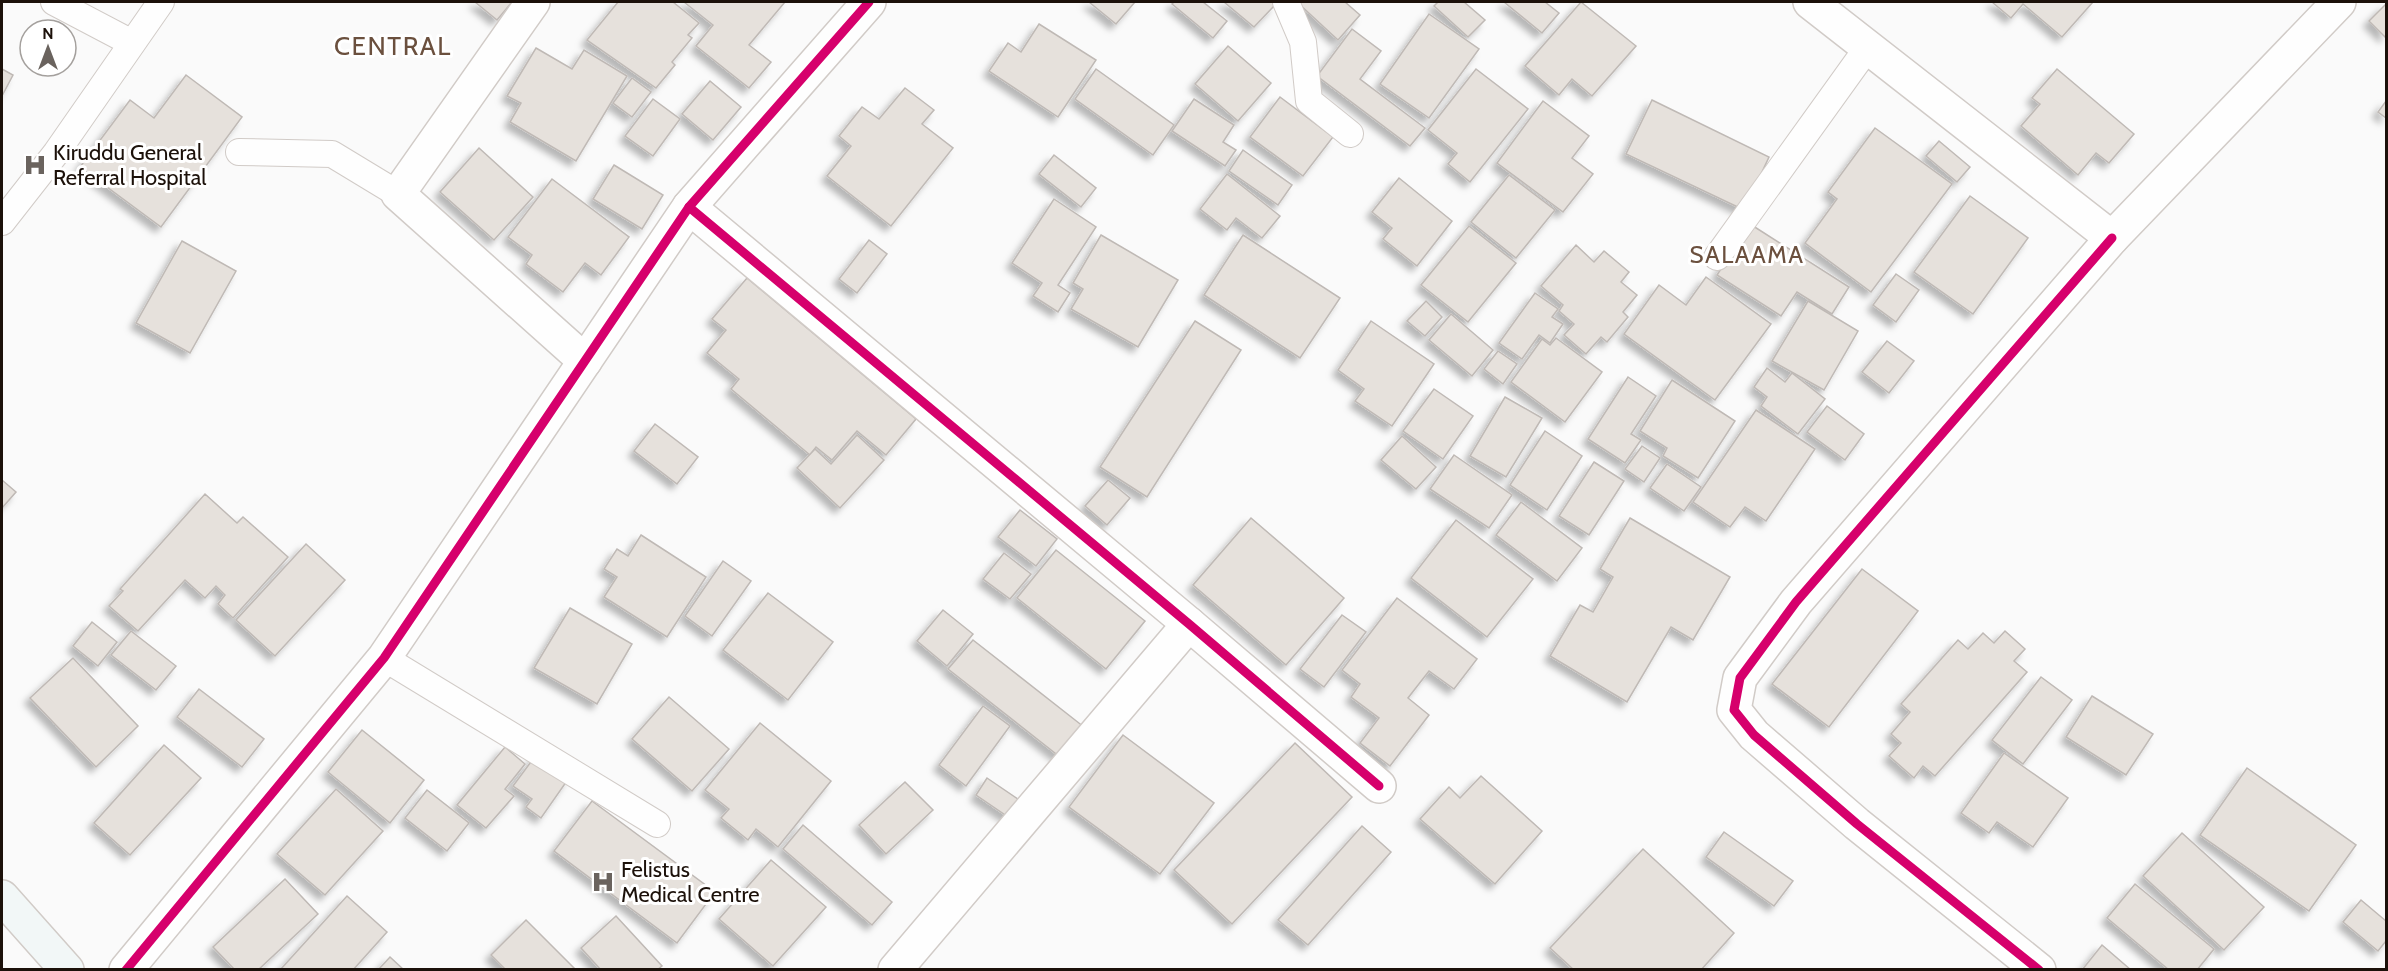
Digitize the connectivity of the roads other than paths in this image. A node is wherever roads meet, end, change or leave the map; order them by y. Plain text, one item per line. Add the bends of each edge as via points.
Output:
1 (54, 2) edge
2 (161, 2) edge
3 (533, 2) edge
4 (869, 2) edge
5 (1286, 2) edge
6 (1810, 2) edge
7 (2339, 2) edge
8 (132, 43) junction
9 (1868, 47) junction
10 (1350, 134) dead end
11 (239, 152) dead end
12 (398, 194) junction
13 (689, 207) junction
14 (2, 222) edge
15 (2112, 238) junction
16 (1717, 257) dead end
17 (585, 361) junction
18 (1189, 624) junction
19 (384, 658) junction
20 (1379, 786) dead end
21 (657, 824) dead end
22 (2, 897) edge
23 (67, 969) edge
24 (126, 969) edge
25 (896, 969) edge
26 (2039, 969) edge

1 - 8 lane
2 - 8 lane
3 - 12 street
4 - 13 street
5 - 10 lane via 1303,42 1309,101
6 - 9 street
7 - 15 street
8 - 14 lane via 56,153
9 - 15 street
9 - 16 lane
11 - 12 lane via 332,154
12 - 17 street
13 - 17 street
13 - 18 street
15 - 26 street via 1796,602 1740,678 1734,710 1754,735 1857,824
17 - 19 street
18 - 20 street
18 - 25 street
19 - 21 lane
19 - 24 street
22 - 23 main road

